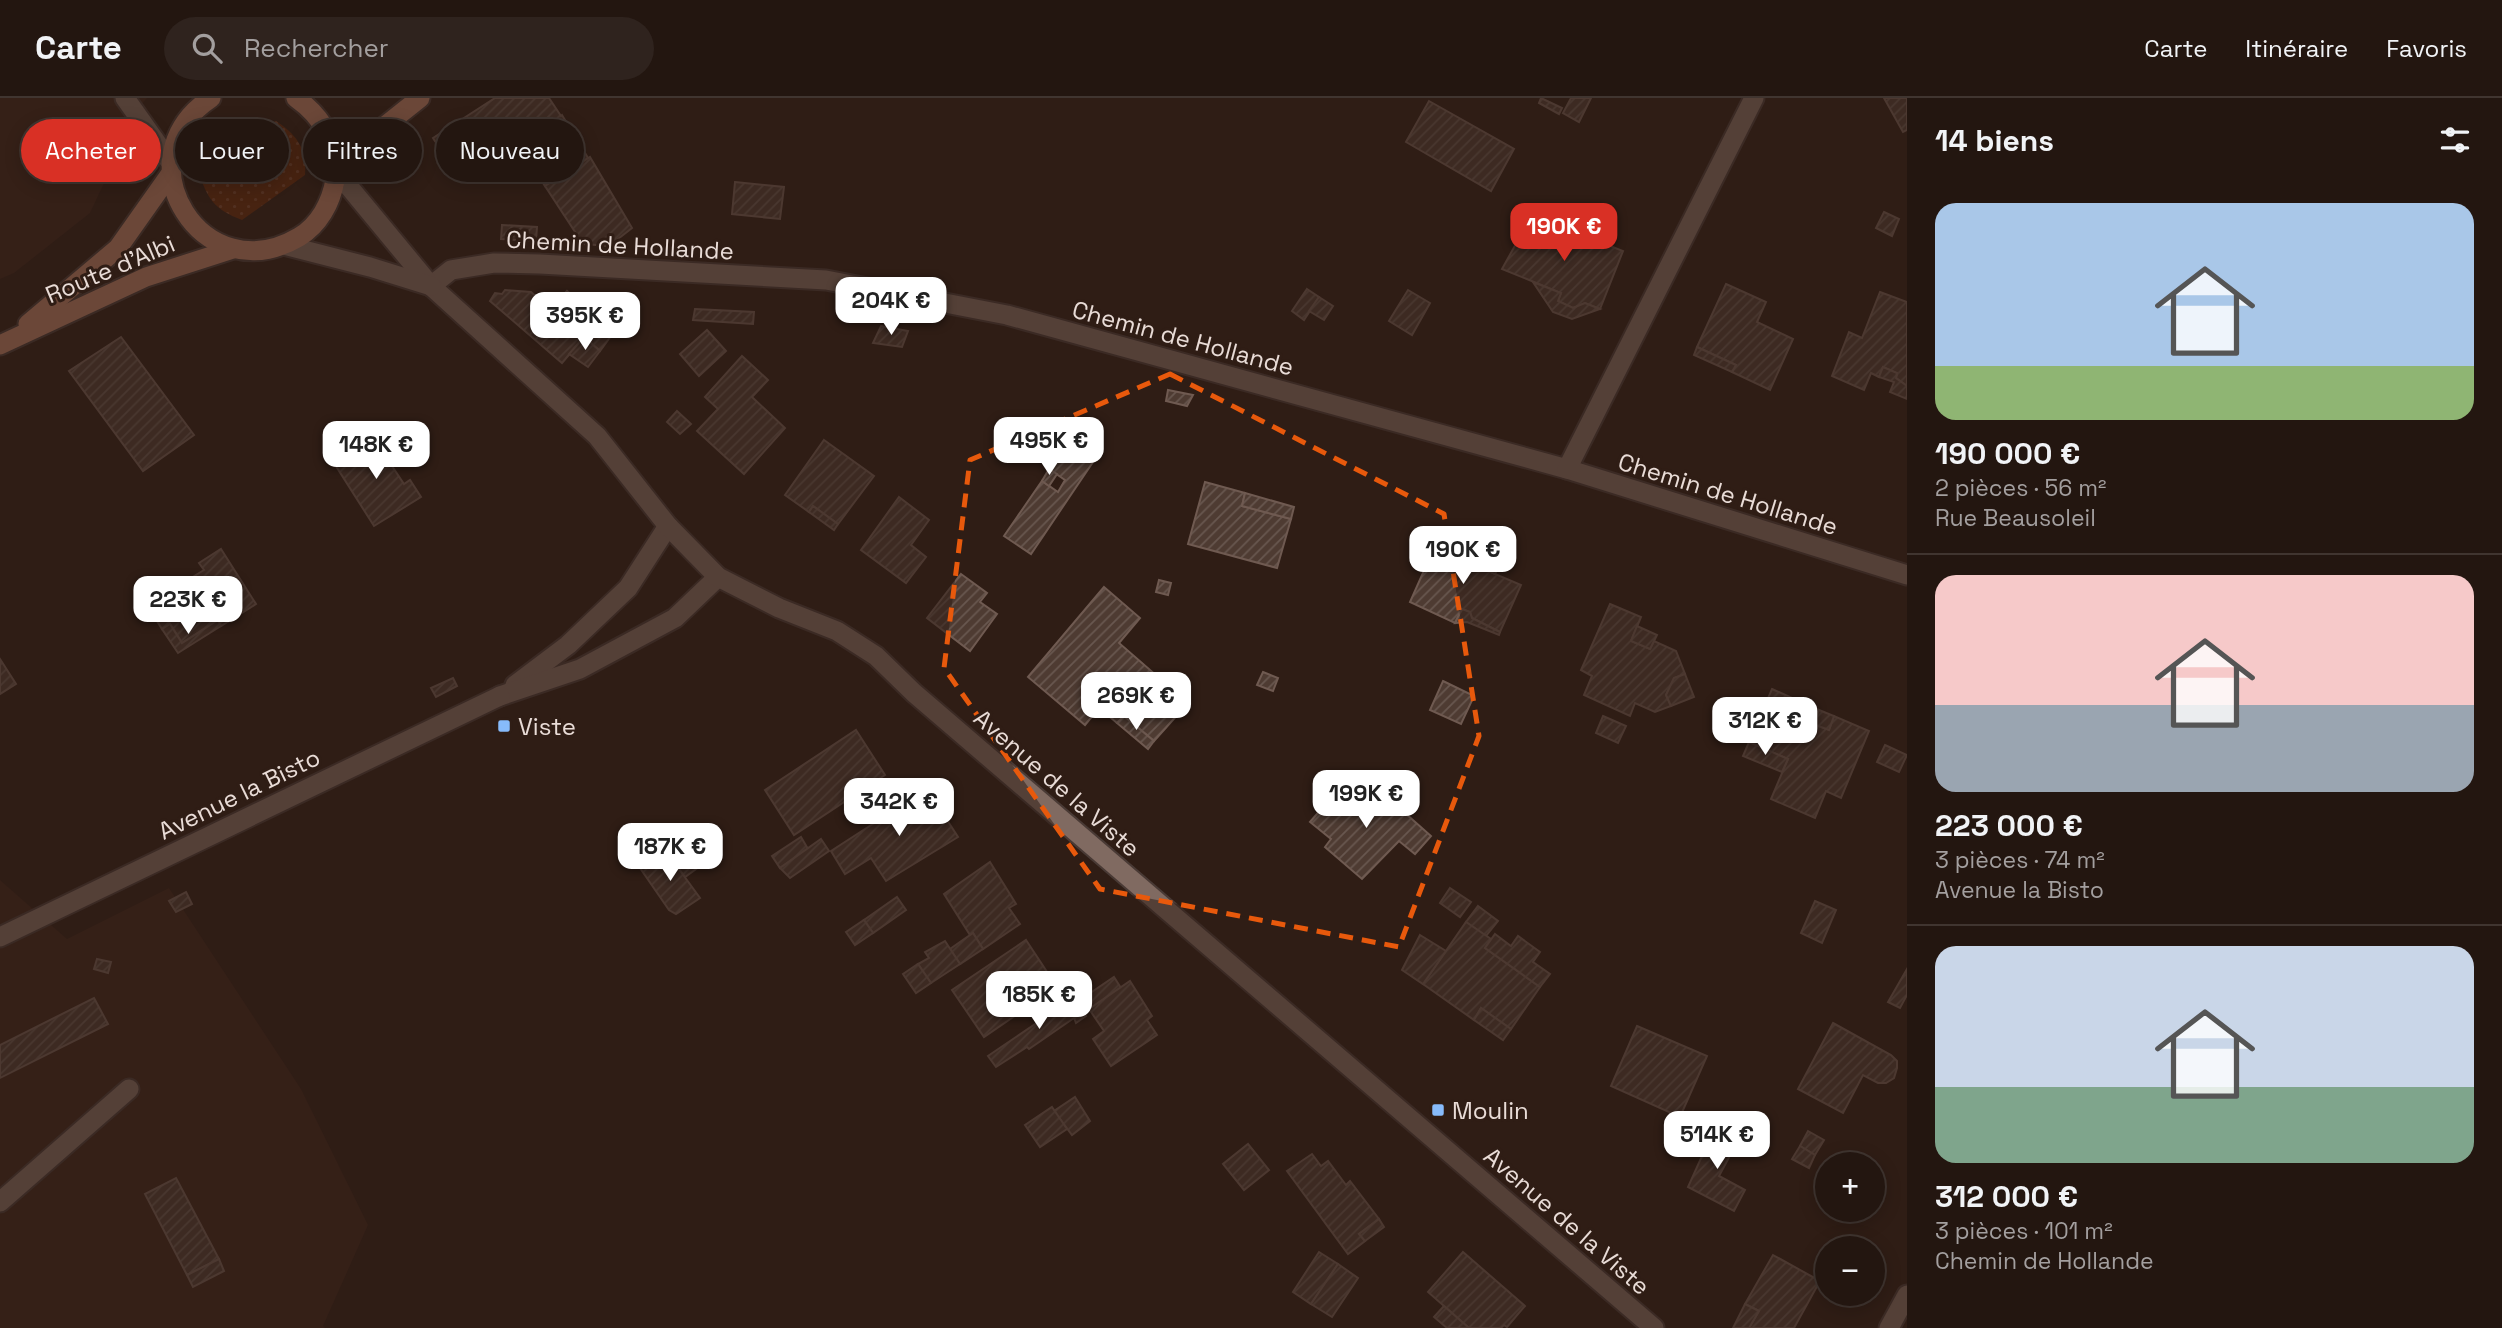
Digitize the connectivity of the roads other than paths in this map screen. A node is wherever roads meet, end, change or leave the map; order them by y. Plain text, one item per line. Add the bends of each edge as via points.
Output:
1 (125, 98) edge
2 (211, 98) edge
3 (296, 98) edge
4 (420, 98) edge
5 (1754, 98) edge
6 (319, 119) edge
7 (395, 119) edge
8 (171, 168) junction
9 (335, 182) edge
10 (348, 182) edge
11 (284, 246) junction
12 (233, 249) junction
13 (430, 286) junction
14 (3, 342) edge
15 (1567, 469) junction
16 (668, 526) junction
17 (1907, 575) edge
18 (718, 577) junction
19 (500, 696) junction
20 (0, 937) edge
21 (129, 1089) dead end
22 (0, 1202) edge
23 (1907, 1295) edge
24 (1654, 1328) edge
25 (1889, 1328) edge

1 - 8 street
2 - 8 main road via 185,122 175,142
3 - 6 main road
4 - 7 main road
5 - 15 street
8 - 12 main road via 183,213 214,241
8 - 14 main road, Route d'Albi via 118,248
9 - 11 main road via 322,216
10 - 13 street, Avenue de la Viste
11 - 12 main road via 259,251
11 - 13 street, Avenue de la Viste
12 - 14 main road, Route d'Albi via 146,277
13 - 15 street, Chemin de Hollande via 451,270 494,263 826,280 1007,315
13 - 16 street, Avenue de la Viste via 597,436
15 - 17 street, Chemin de Hollande
16 - 18 street, Avenue de la Viste
16 - 19 street via 628,588 568,645
18 - 19 street via 675,618 580,669
18 - 24 street, Avenue de la Viste via 837,631 876,656
19 - 20 street, Avenue la Bisto
21 - 22 street
23 - 25 street

